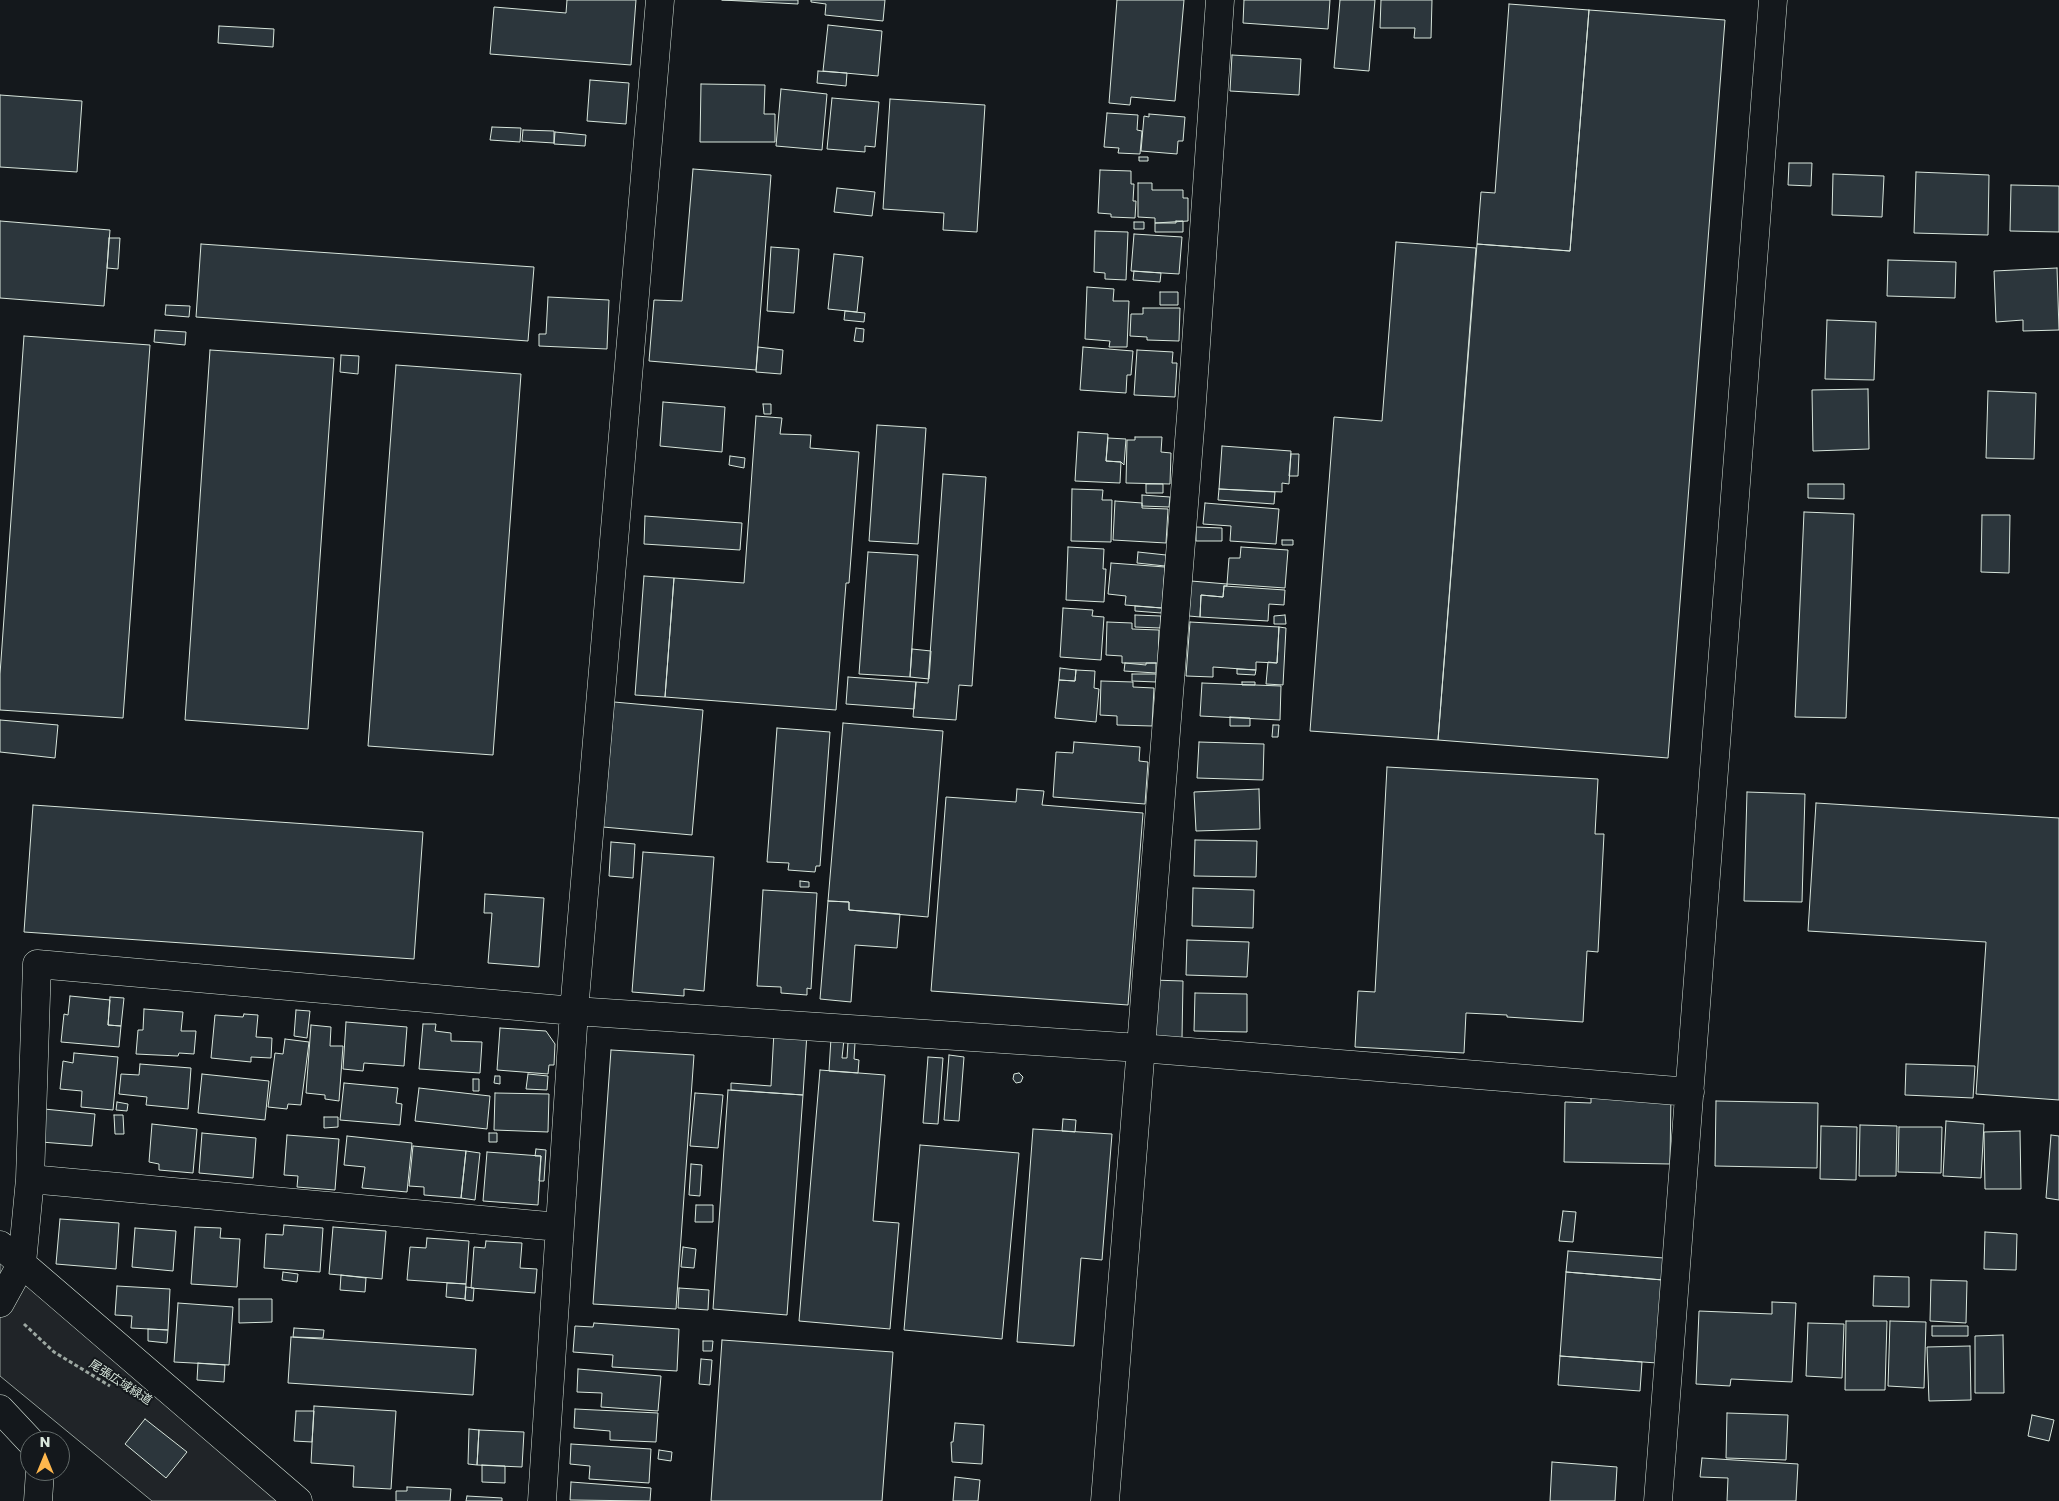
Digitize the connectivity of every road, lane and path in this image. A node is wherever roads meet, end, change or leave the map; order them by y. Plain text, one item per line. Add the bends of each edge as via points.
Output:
1 (660, 0) edge
2 (1220, 0) edge
3 (1773, 0) edge
4 (574, 1011) junction
5 (1140, 1048) junction
6 (1690, 1092) junction
7 (30, 1179) junction
8 (559, 1226) junction
9 (0, 1245) edge
10 (22, 1263) junction
11 (0, 1303) edge
12 (113, 1388) dead end
13 (0, 1409) edge
14 (21, 1431) edge
15 (39, 1481) edge
16 (38, 1501) edge
17 (298, 1501) edge
18 (542, 1501) edge
19 (1105, 1501) edge
20 (1658, 1501) edge

1 - 4 street
2 - 5 street via 1191,416
3 - 6 street
4 - 5 street
4 - 7 street via 37,964
4 - 8 street
5 - 6 street
5 - 19 street
6 - 20 street
7 - 8 street
7 - 10 street
8 - 18 street
9 - 10 street
10 - 11 street
10 - 17 street
11 - 12 path, 尾張広域緑道 via 54,1352
13 - 14 street
15 - 16 street

